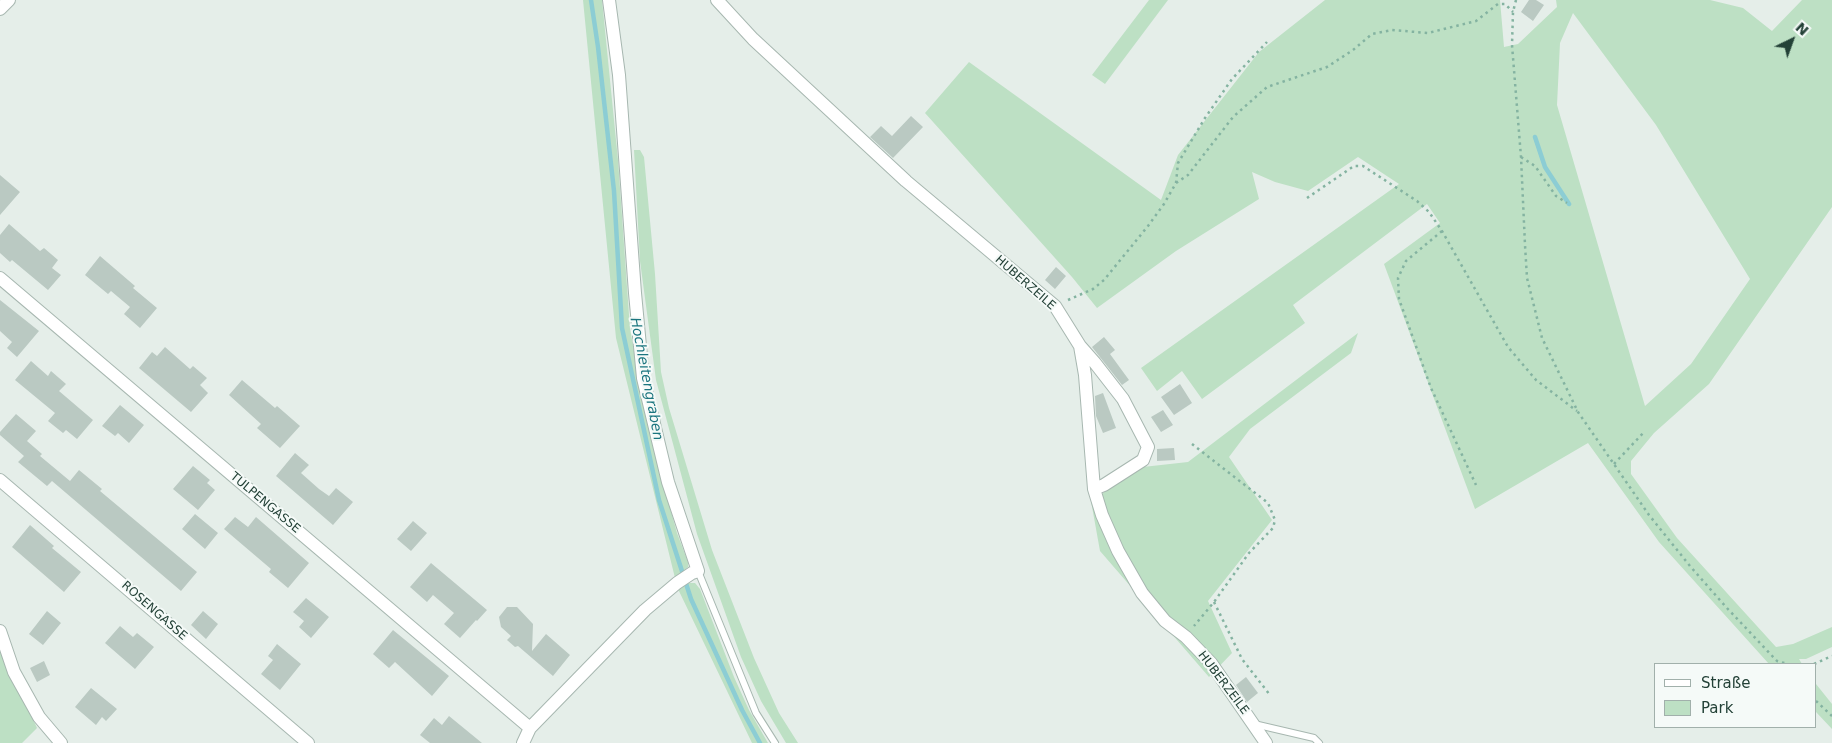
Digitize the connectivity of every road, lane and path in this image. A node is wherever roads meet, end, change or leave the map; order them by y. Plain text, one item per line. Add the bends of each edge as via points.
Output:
1 (9, 0) edge
2 (609, 0) edge
3 (717, 0) edge
4 (1516, 0) edge
5 (0, 9) edge
6 (1513, 12) junction
7 (1267, 42) dead end
8 (1521, 157) junction
9 (1176, 183) junction
10 (1307, 198) dead end
11 (1567, 203) dead end
12 (1442, 230) junction
13 (0, 278) edge
14 (1055, 306) junction
15 (1080, 346) junction
16 (1578, 412) junction
17 (1645, 431) dead end
18 (1192, 444) dead end
19 (1614, 464) junction
20 (0, 480) edge
21 (1476, 485) dead end
22 (1094, 489) junction
23 (695, 572) junction
24 (1214, 602) junction
25 (0, 631) edge
26 (1186, 637) junction
27 (1832, 656) edge
28 (1778, 661) joint
29 (1785, 663) edge
30 (1816, 663) edge
31 (1270, 696) dead end
32 (1817, 702) edge
33 (1832, 716) edge
34 (1253, 724) junction
35 (530, 728) junction
36 (61, 743) edge
37 (308, 743) edge
38 (523, 743) edge
39 (775, 743) edge
40 (1266, 743) edge
41 (1319, 743) edge

1 - 5 street
2 - 23 street via 620,84 643,378 668,482
3 - 14 street, HUBERZEILE via 753,39 906,181
4 - 6 path
6 - 8 path via 1512,45
6 - 9 path via 1505,4 1498,4 1476,22 1428,33 1392,30 1372,34 1327,67 1267,87 1233,117 1188,175
7 - 9 path via 1232,79 1205,118 1178,163
8 - 11 path via 1535,166 1556,196
8 - 16 path via 1528,278 1542,338
9 - 14 path via 1148,226 1104,280
10 - 12 path via 1354,166 1363,166 1417,201
12 - 16 path via 1508,347 1536,380
12 - 21 path via 1406,261 1398,278 1399,299 1431,388
13 - 35 street, TULPENGASSE
14 - 15 street, HUBERZEILE
15 - 22 street, HUBERZEILE
15 - 22 street via 1123,399 1148,447 1143,460
16 - 19 path
17 - 19 path
18 - 24 path via 1268,503 1275,520 1273,528 1249,553
19 - 28 path via 1690,566
20 - 37 street, ROSENGASSE
22 - 26 street, HUBERZEILE via 1118,551 1142,593 1165,621
23 - 35 street via 645,610
23 - 39 lane via 756,713
24 - 26 path
24 - 31 path via 1242,659
25 - 36 street via 14,672 39,717
26 - 34 street, HUBERZEILE via 1211,663
27 - 30 path
28 - 29 path
32 - 33 path
34 - 40 street, HUBERZEILE
34 - 41 lane via 1314,738
35 - 38 street

